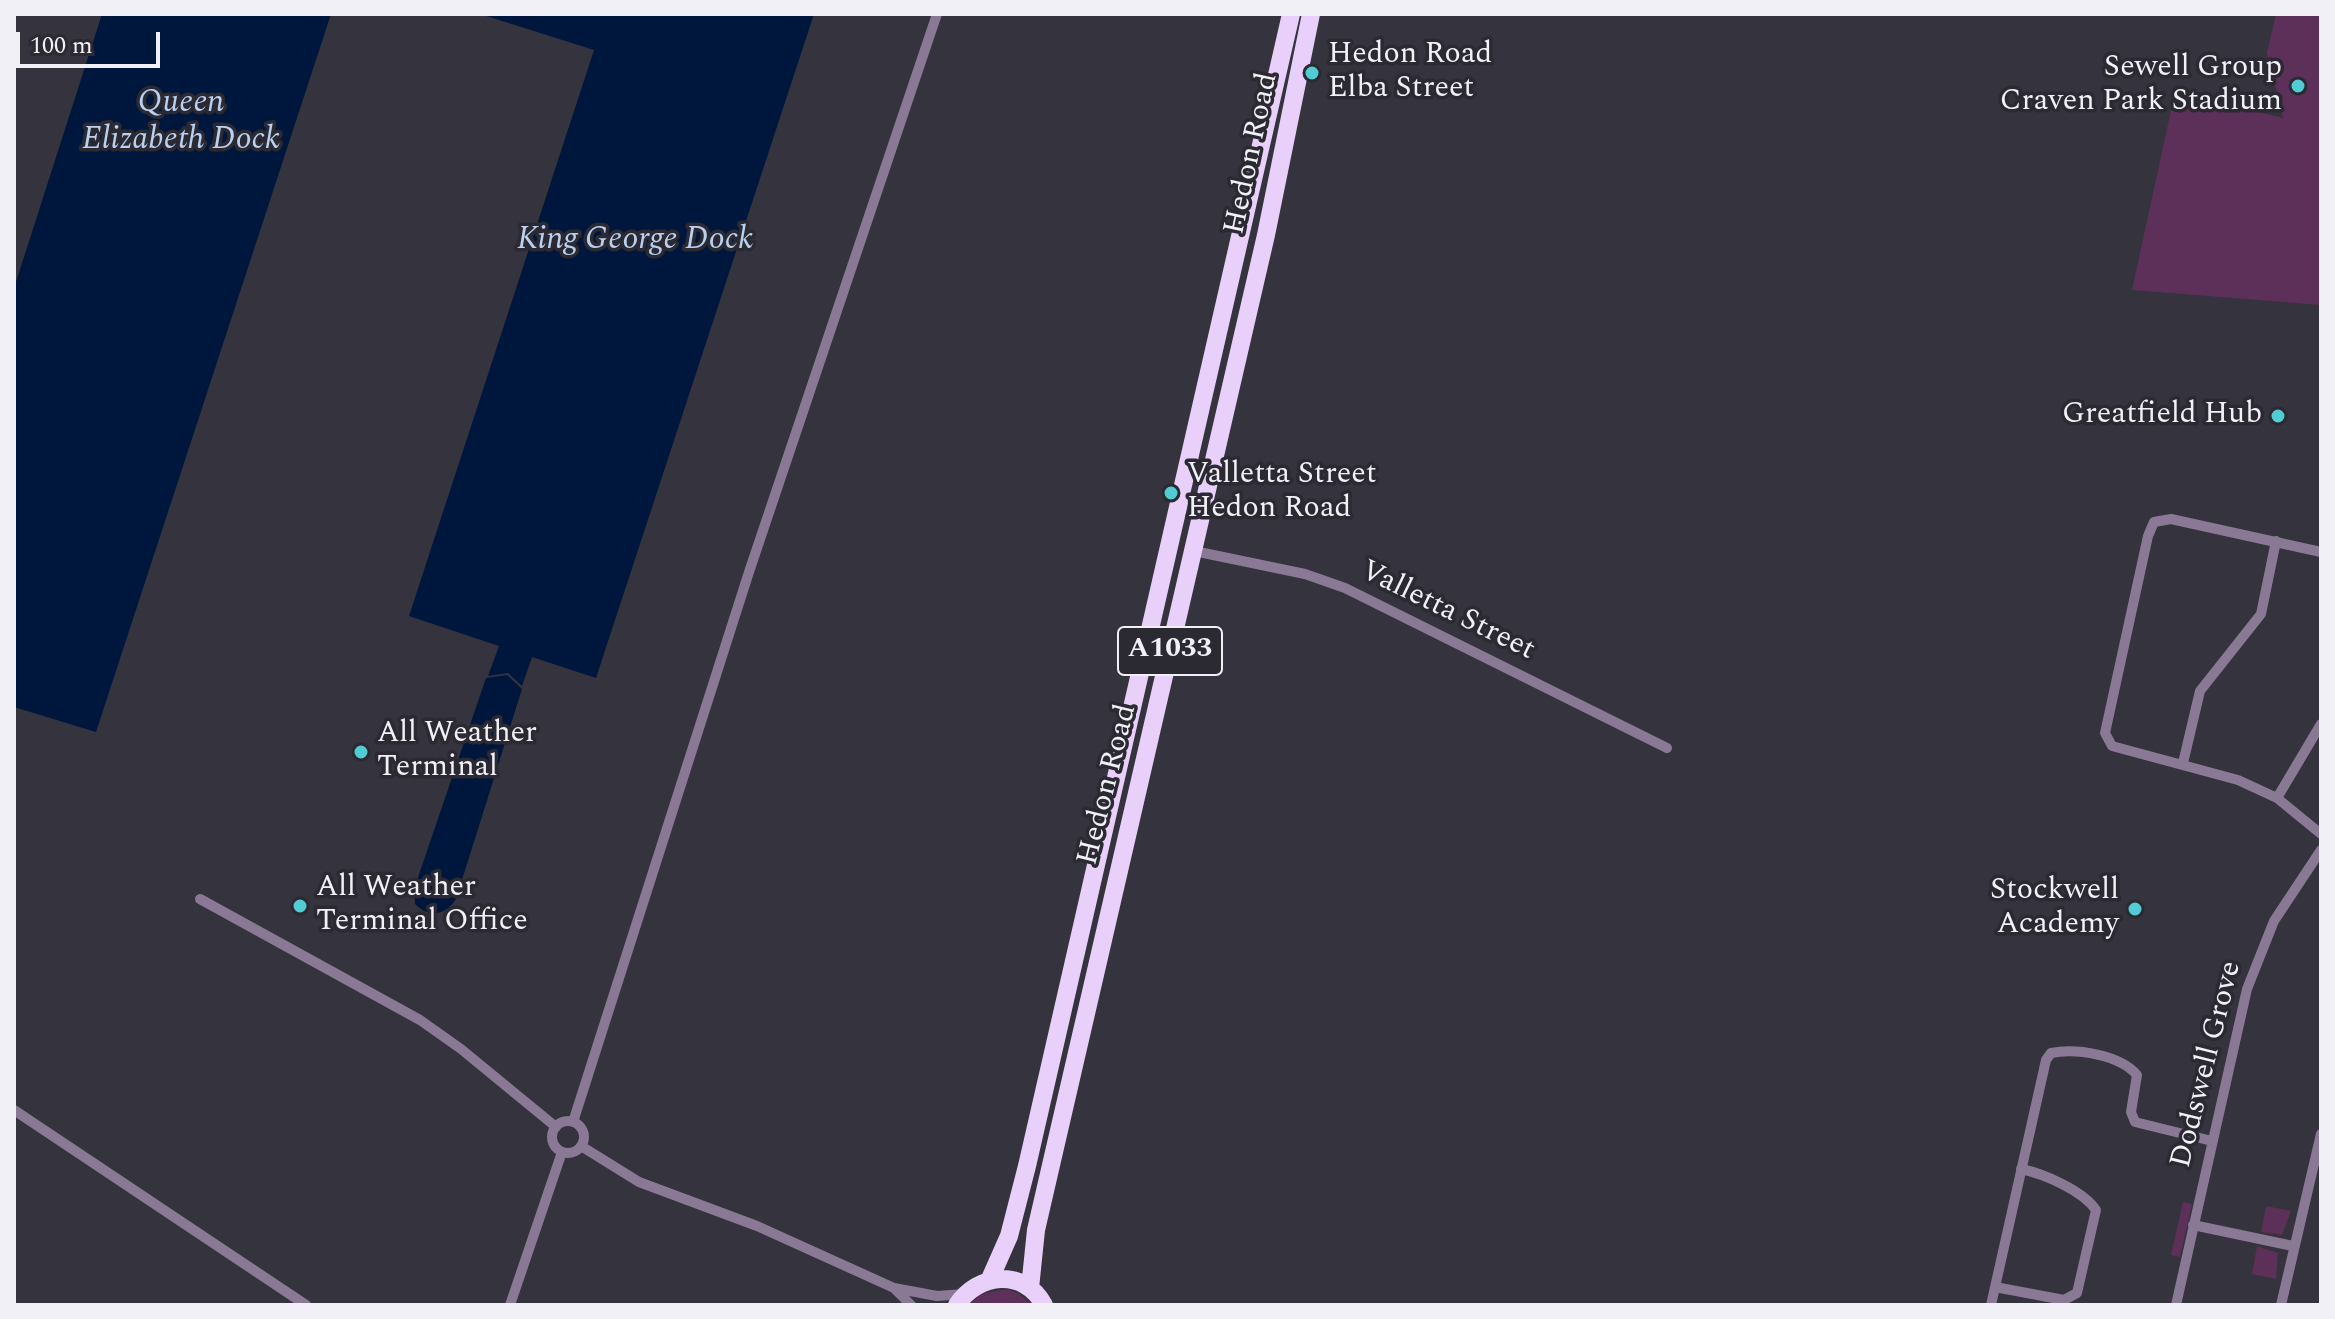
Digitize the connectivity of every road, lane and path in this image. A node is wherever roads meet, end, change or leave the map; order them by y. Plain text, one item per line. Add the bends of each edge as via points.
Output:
1 (937, 14) edge
2 (1291, 14) edge
3 (1311, 14) edge
4 (2276, 541) junction
5 (1194, 551) junction
6 (2321, 552) edge
7 (2321, 724) edge
8 (1667, 748) dead end
9 (2183, 763) junction
10 (2277, 798) junction
11 (2321, 834) edge
12 (2321, 850) edge
13 (200, 899) dead end
14 (14, 1110) edge
15 (573, 1122) junction
16 (556, 1127) junction
17 (2321, 1138) edge
18 (2212, 1141) junction
19 (581, 1146) junction
20 (562, 1152) junction
21 (2021, 1169) junction
22 (2193, 1225) junction
23 (2293, 1246) junction
24 (990, 1279) junction
25 (1995, 1287) junction
26 (894, 1288) junction
27 (1030, 1288) junction
28 (961, 1300) edge
29 (306, 1305) edge
30 (510, 1305) edge
31 (911, 1305) edge
32 (1044, 1305) edge
33 (1991, 1305) edge
34 (2176, 1305) edge
35 (2281, 1305) edge

1 - 15 street via 739,600
2 - 24 highway, Hedon Road / A1033 via 1027,1166 1009,1236
3 - 5 highway, Hedon Road / A1033
4 - 6 street
4 - 9 street via 2261,614 2200,691
4 - 9 street via 2171,519 2154,522 2148,536 2105,733 2112,746
5 - 8 street, Valletta Street via 1305,574 1345,588
5 - 27 highway, Hedon Road / A1033 via 1036,1230
7 - 10 street
9 - 10 street
10 - 11 street
12 - 18 street, Dodswell Grove via 2274,921 2247,989
13 - 16 street via 420,1020
14 - 29 street
15 - 16 street
15 - 19 street via 583,1132
16 - 20 street via 553,1141
17 - 23 street
18 - 21 street via 2135,1122 2131,1112 2137,1075 2126,1063 2065,1050 2046,1060
18 - 22 street, Dodswell Grove
19 - 20 street
19 - 26 street via 639,1182 757,1226
20 - 30 street
21 - 25 street
21 - 25 street via 2049,1175 2088,1198 2096,1210 2077,1293 2064,1300
22 - 23 street
22 - 34 street, Dodswell Grove
23 - 35 street
24 - 27 highway via 1018,1281
24 - 28 highway
25 - 33 street
26 - 28 street
26 - 31 street
27 - 32 highway

